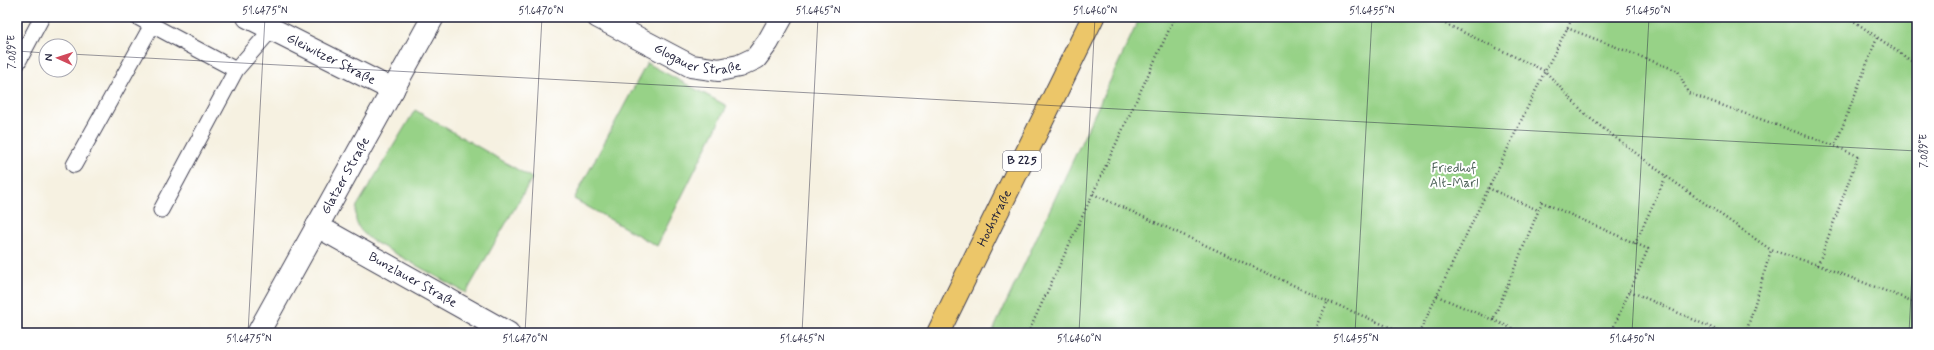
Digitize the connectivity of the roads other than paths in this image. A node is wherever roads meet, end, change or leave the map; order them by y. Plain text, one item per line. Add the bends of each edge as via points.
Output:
1 (42, 17) edge
2 (137, 17) edge
3 (248, 17) edge
4 (433, 17) edge
5 (598, 17) edge
6 (782, 17) edge
7 (1093, 17) edge
8 (152, 25) junction
9 (272, 30) junction
10 (17, 64) edge
11 (236, 70) junction
12 (393, 90) junction
13 (74, 165) dead end
14 (161, 210) dead end
15 (317, 226) junction
16 (258, 333) edge
17 (508, 333) edge
18 (938, 333) edge

1 - 10 lane
2 - 8 lane
3 - 9 street, Gleiwitzer Straße
4 - 12 street, Glatzer Straße
5 - 6 street, Glogauer Straße via 691,66 719,70 740,66 756,58
7 - 18 main road, Hochstraße / B 225
8 - 11 lane
8 - 13 lane
9 - 11 lane
9 - 12 street, Gleiwitzer Straße
11 - 14 lane
12 - 15 street, Glatzer Straße
15 - 16 street, Glatzer Straße
15 - 17 street, Bunzlauer Straße

